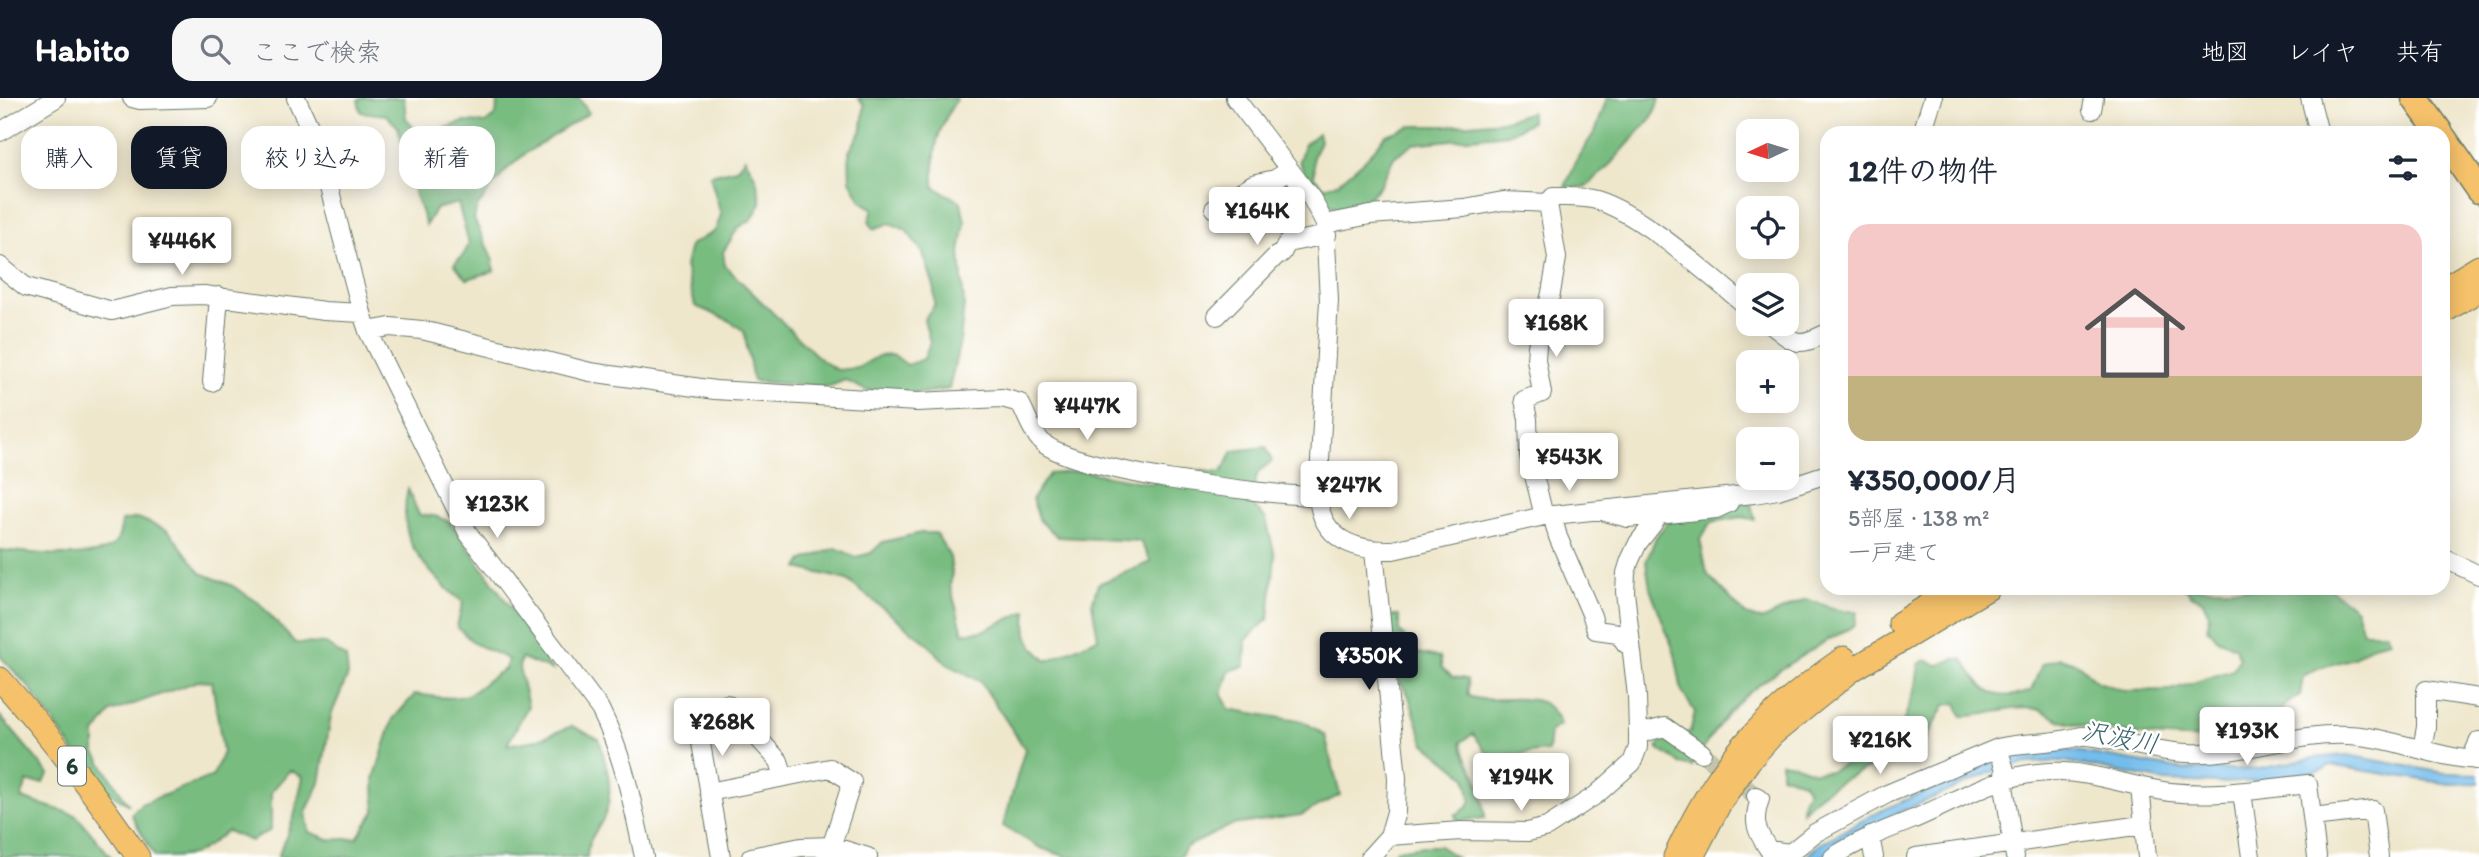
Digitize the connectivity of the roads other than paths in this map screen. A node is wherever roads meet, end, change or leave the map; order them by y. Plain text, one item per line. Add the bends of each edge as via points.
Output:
1 (56, 98) edge
2 (132, 98) edge
3 (208, 98) edge
4 (296, 98) edge
5 (1235, 98) edge
6 (1933, 98) edge
7 (2310, 98) edge
8 (2415, 98) edge
9 (1924, 126) edge
10 (2317, 126) edge
11 (2435, 126) edge
12 (0, 132) edge
13 (2450, 148) edge
14 (1290, 170) junction
15 (2479, 190) edge
16 (1548, 203) junction
17 (1214, 209) dead end
18 (1326, 229) junction
19 (0, 266) edge
20 (2479, 267) edge
21 (2450, 285) edge
22 (2479, 290) edge
23 (219, 296) junction
24 (1736, 298) edge
25 (2450, 308) edge
26 (362, 313) junction
27 (1217, 316) dead end
28 (368, 331) junction
29 (1786, 336) edge
30 (1820, 336) edge
31 (212, 382) dead end
32 (1820, 476) edge
33 (1737, 495) junction
34 (1318, 496) junction
35 (1599, 509) junction
36 (1548, 515) junction
37 (1659, 516) junction
38 (1374, 551) junction
39 (2450, 561) edge
40 (2479, 575) edge
41 (1946, 595) edge
42 (1977, 595) edge
43 (1631, 646) junction
44 (0, 679) edge
45 (2479, 698) edge
46 (1638, 734) junction
47 (2479, 741) edge
48 (2422, 749) junction
49 (1999, 750) junction
50 (1702, 753) tunnel mouth
51 (2477, 760) edge
52 (2004, 774) junction
53 (784, 777) junction
54 (2140, 786) junction
55 (709, 792) junction
56 (2242, 792) junction
57 (1756, 796) dead end
58 (2312, 817) junction
59 (2142, 825) junction
60 (1389, 836) junction
61 (1870, 836) junction
62 (2014, 850) edge
63 (830, 851) edge
64 (1787, 855) edge
65 (138, 857) edge
66 (644, 857) edge
67 (722, 857) edge
68 (751, 857) edge
69 (868, 857) edge
70 (1370, 857) edge
71 (1675, 857) edge
72 (1692, 857) edge
73 (1833, 857) edge
74 (1874, 857) edge
75 (1916, 857) edge
76 (2147, 857) edge
77 (2251, 857) edge
78 (2317, 857) edge
79 (2379, 857) edge

1 - 12 street
2 - 3 street
4 - 26 street via 322,160
5 - 14 street
6 - 9 street
7 - 10 street
8 - 11 highway
13 - 15 highway
14 - 17 street via 1253,184
14 - 18 street via 1312,199
16 - 18 street via 1503,201 1370,215
16 - 24 street via 1553,197 1580,197 1613,207
16 - 36 street via 1557,258 1537,346 1542,393 1524,400 1529,455
18 - 27 street via 1287,243
18 - 34 street via 1329,300
19 - 23 street via 26,287 112,311 172,296
20 - 21 main road
22 - 25 main road
23 - 26 street
23 - 31 street
26 - 28 street
28 - 34 street via 390,327 422,330 590,372 715,390 917,402 1002,398 1020,403 1041,441 1059,454 1183,481
28 - 66 street via 468,533 600,709 623,764
29 - 30 street via 1801,344
32 - 33 street via 1778,490
33 - 35 street
33 - 37 street via 1716,509
34 - 38 street via 1319,512 1339,538
35 - 36 street
35 - 37 street via 1628,518
36 - 38 street
36 - 43 street via 1596,630 1618,633
37 - 43 street via 1629,560 1626,573
38 - 60 street via 1397,778 1396,812
39 - 40 street
41 - 71 main road via 1843,658 1767,717 1713,783
42 - 72 main road via 1852,670 1773,734 1721,801
43 - 46 street
44 - 65 main road, 6 via 69,762
45 - 48 street via 2426,690
46 - 50 street via 1665,727
46 - 60 street via 1632,763 1622,774 1547,827 1528,832
47 - 51 street
48 - 49 street via 2378,738 2321,735 2205,754 2162,751 2085,735
48 - 51 street
49 - 52 street
49 - 64 street via 1887,794 1815,833
52 - 54 street via 2077,772
52 - 61 street
52 - 62 street
53 - 55 street
53 - 55 street via 779,761 727,704 698,732
53 - 63 street via 830,768 852,782
54 - 56 street via 2177,792
54 - 59 street
55 - 67 street
56 - 58 street via 2308,784
56 - 77 street
57 - 64 street via 1758,834 1769,850
58 - 78 street
58 - 79 street via 2372,810
59 - 62 street
59 - 76 street
60 - 70 street
61 - 73 street
61 - 74 street
62 - 75 street
63 - 68 street via 801,847
63 - 69 street

